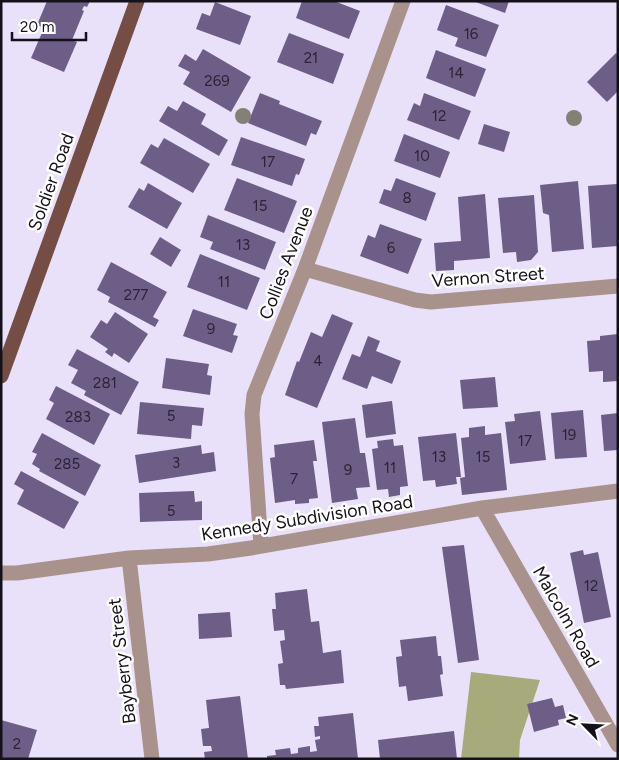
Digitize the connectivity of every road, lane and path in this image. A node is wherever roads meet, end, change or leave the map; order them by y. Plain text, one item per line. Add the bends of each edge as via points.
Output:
1 (136, 1) edge
2 (403, 1) edge
3 (305, 269) junction
4 (618, 286) edge
5 (1, 376) edge
6 (618, 491) edge
7 (482, 508) junction
8 (261, 546) junction
9 (128, 558) junction
10 (1, 573) edge
11 (618, 745) edge
12 (152, 759) edge

1 - 5 main road, Soldier Road
2 - 3 street, Collies Avenue
3 - 4 street, Vernon Street via 431,302
3 - 8 street, Collies Avenue via 252,404
6 - 7 street, Kennedy Subdivision Road
7 - 8 street, Kennedy Subdivision Road
7 - 11 street, Malcolm Road
8 - 9 street, Kennedy Subdivision Road via 208,554
9 - 10 street, Kennedy Subdivision Road
9 - 12 street, Bayberry Street

